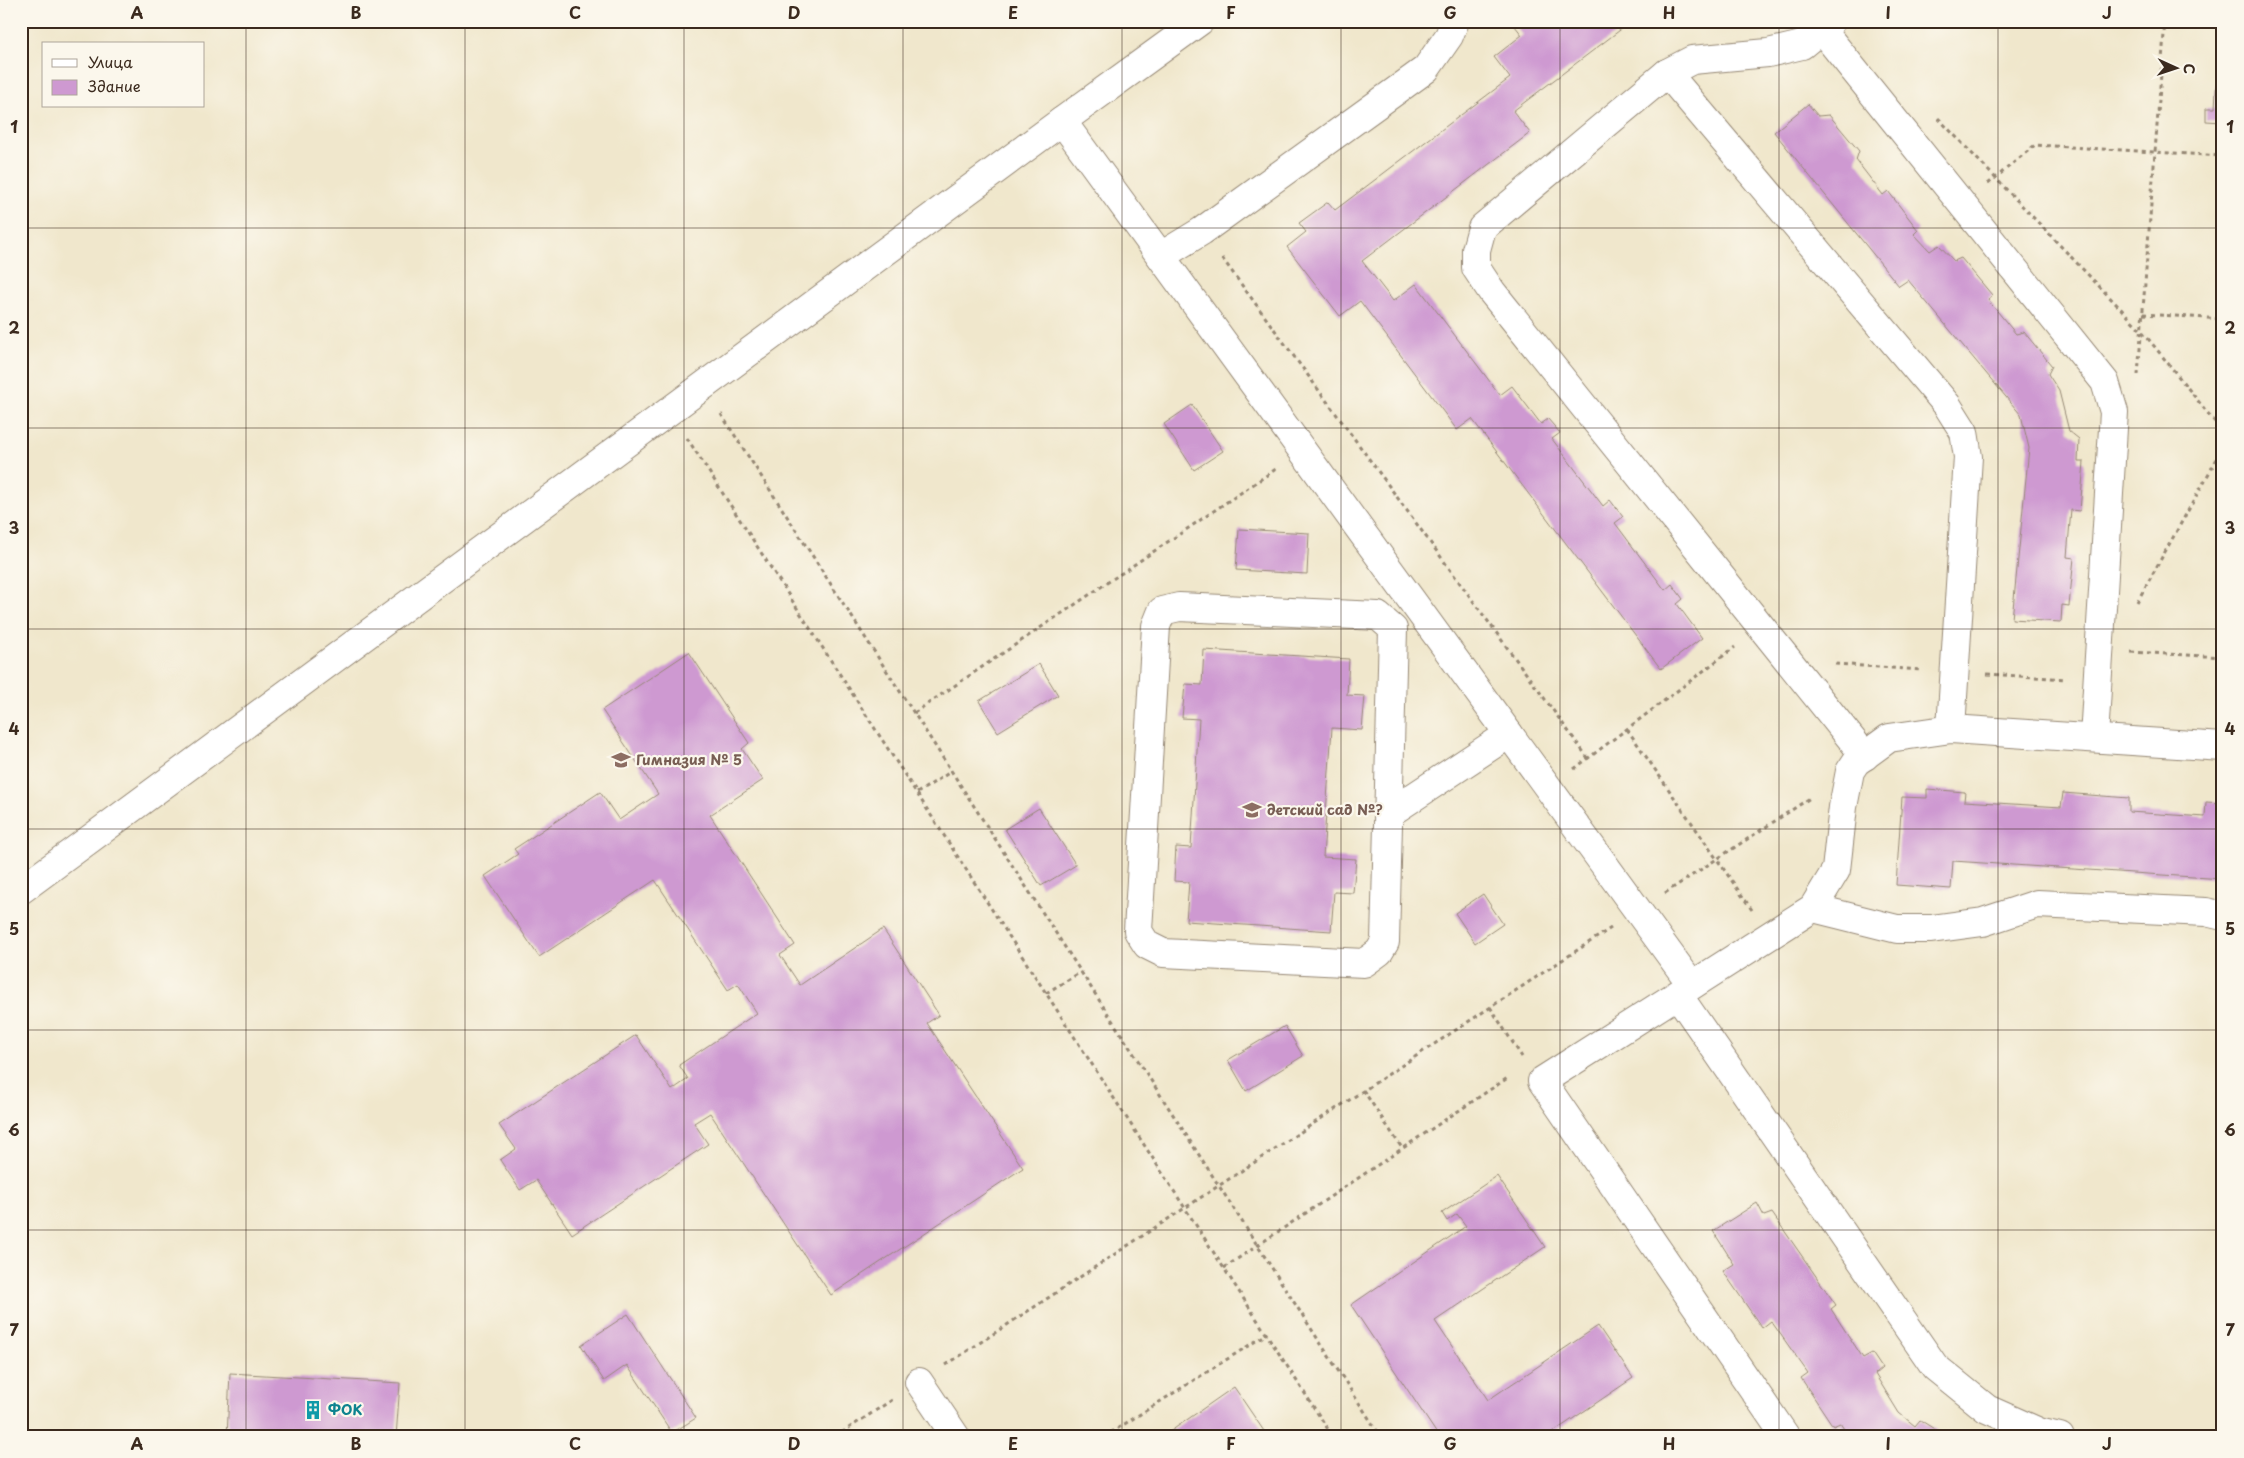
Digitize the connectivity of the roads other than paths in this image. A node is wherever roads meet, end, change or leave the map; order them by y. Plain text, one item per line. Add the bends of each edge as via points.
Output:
1 (1200, 21) edge
2 (1455, 21) edge
3 (1826, 25) edge
4 (1668, 72) junction
5 (1062, 121) junction
6 (1161, 256) junction
7 (1419, 609) junction
8 (1393, 629) junction
9 (1951, 729) junction
10 (1509, 734) junction
11 (2094, 738) junction
12 (2223, 747) edge
13 (1858, 764) junction
14 (1388, 814) junction
15 (21, 890) edge
16 (1814, 908) junction
17 (2223, 916) edge
18 (1685, 990) junction
19 (919, 1382) road end
20 (956, 1437) edge
21 (1786, 1437) edge
22 (2060, 1437) edge

1 - 5 street
2 - 6 street via 1449,36 1426,69 1202,231
3 - 4 street via 1802,45 1768,53 1692,60
3 - 11 street via 1962,205 2105,382 2114,412
4 - 9 street via 1940,398 1964,432 1968,457
4 - 13 street via 1482,228 1476,250 1476,268 1761,627
5 - 6 street
5 - 15 street
6 - 7 street
7 - 8 street
7 - 10 street
8 - 14 street
8 - 14 street via 1378,616 1179,607 1162,611 1156,626 1138,931 1147,945 1163,953 1364,963 1379,952 1385,942
9 - 11 street
9 - 13 street via 1889,738
10 - 14 street
10 - 18 street via 1638,911
11 - 12 street
13 - 16 street via 1843,807 1836,870
16 - 17 street via 1897,929 1931,929 1983,922 2037,904 2206,912
16 - 18 street
18 - 21 street via 1542,1081
18 - 22 street via 1935,1367 1987,1409 2039,1432
19 - 20 street

